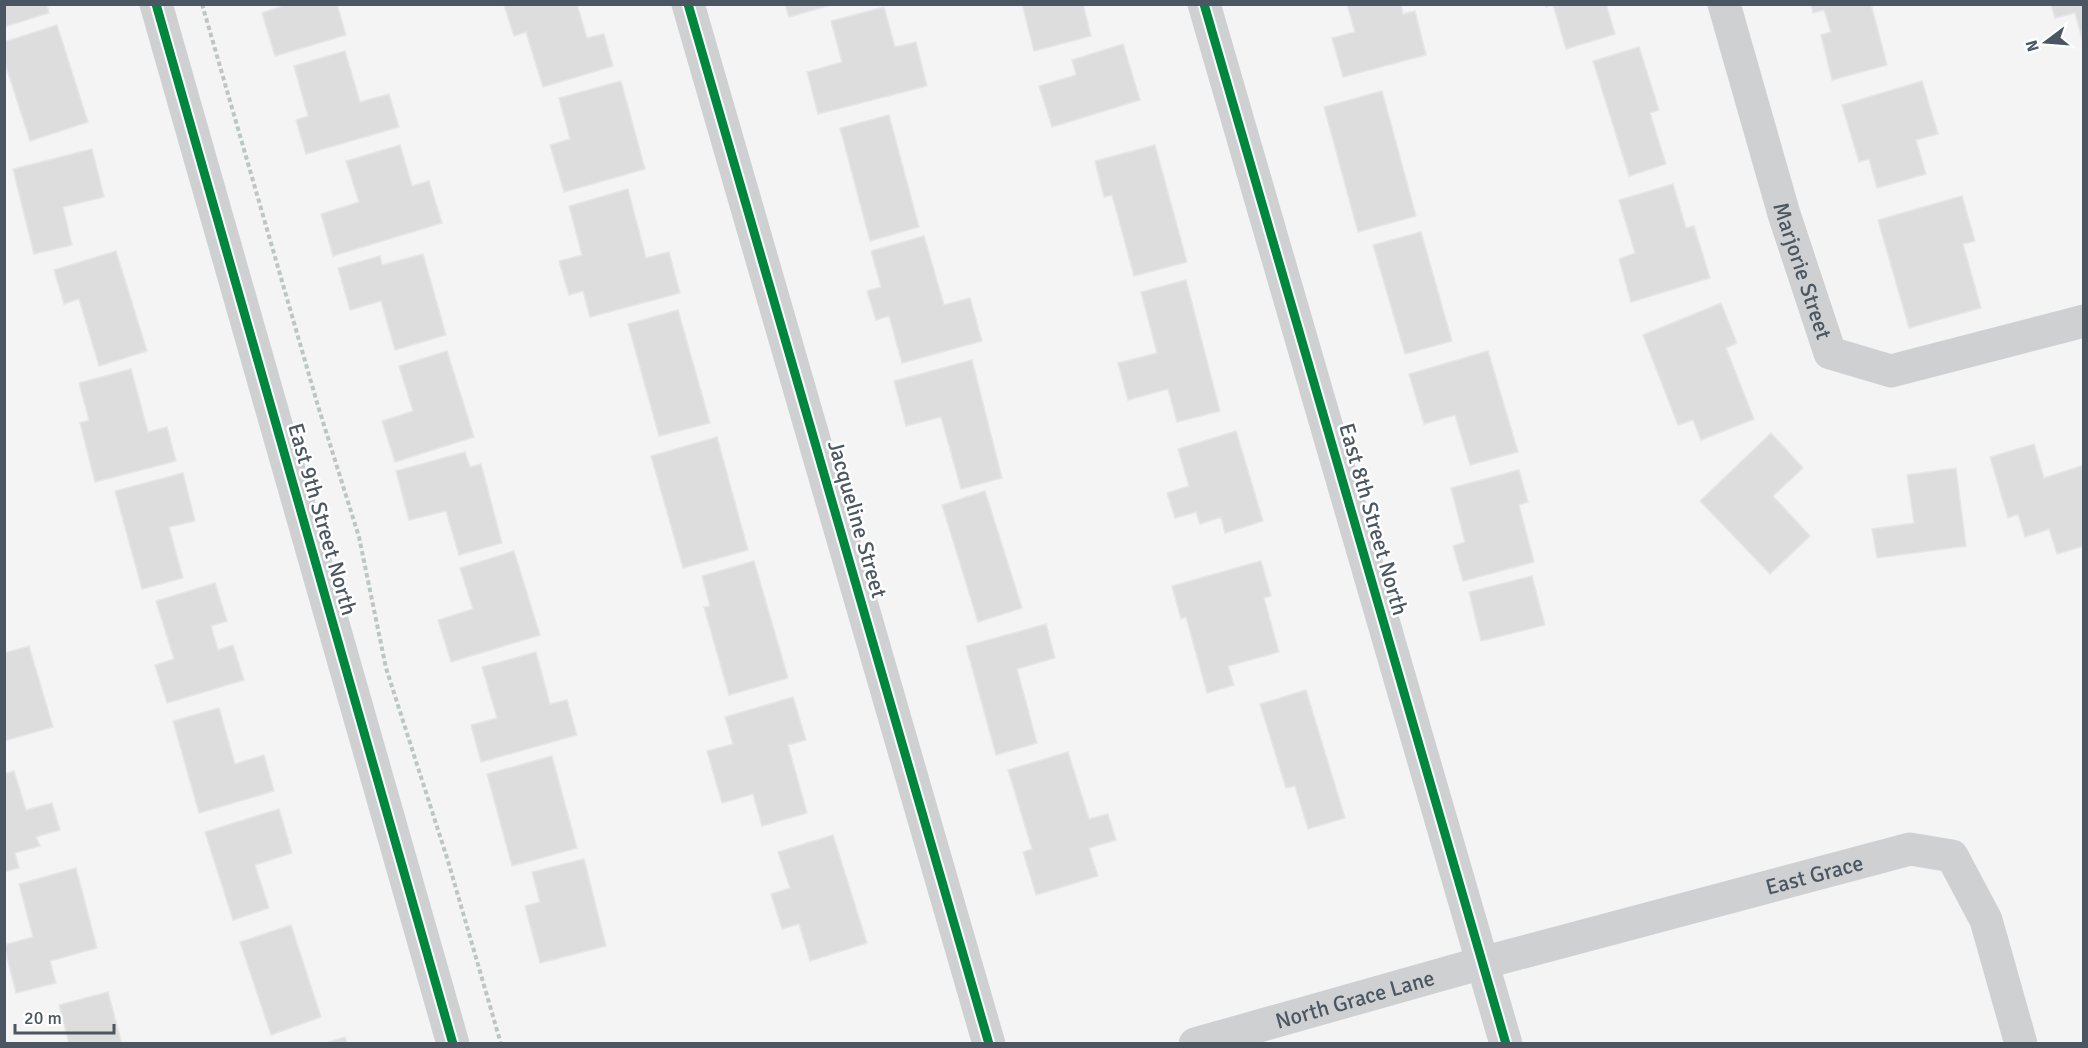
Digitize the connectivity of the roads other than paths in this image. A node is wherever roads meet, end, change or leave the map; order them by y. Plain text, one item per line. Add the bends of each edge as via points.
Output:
1 (156, 4) edge
2 (688, 4) edge
3 (1204, 4) edge
4 (1724, 4) edge
5 (2084, 321) edge
6 (1482, 963) junction
7 (453, 1044) edge
8 (989, 1044) edge
9 (1195, 1044) edge
10 (1506, 1044) edge
11 (2021, 1044) edge

1 - 7 street, East 9th Street North
2 - 8 street, Jacqueline Street
3 - 6 street, East 8th Street North
4 - 5 street, Marjorie Street via 1784,214 1830,353 1891,371
6 - 9 street, North Grace Lane
6 - 10 street, East 8th Street North
6 - 11 street, East Grace via 1910,849 1931,852 1952,856 1986,920

